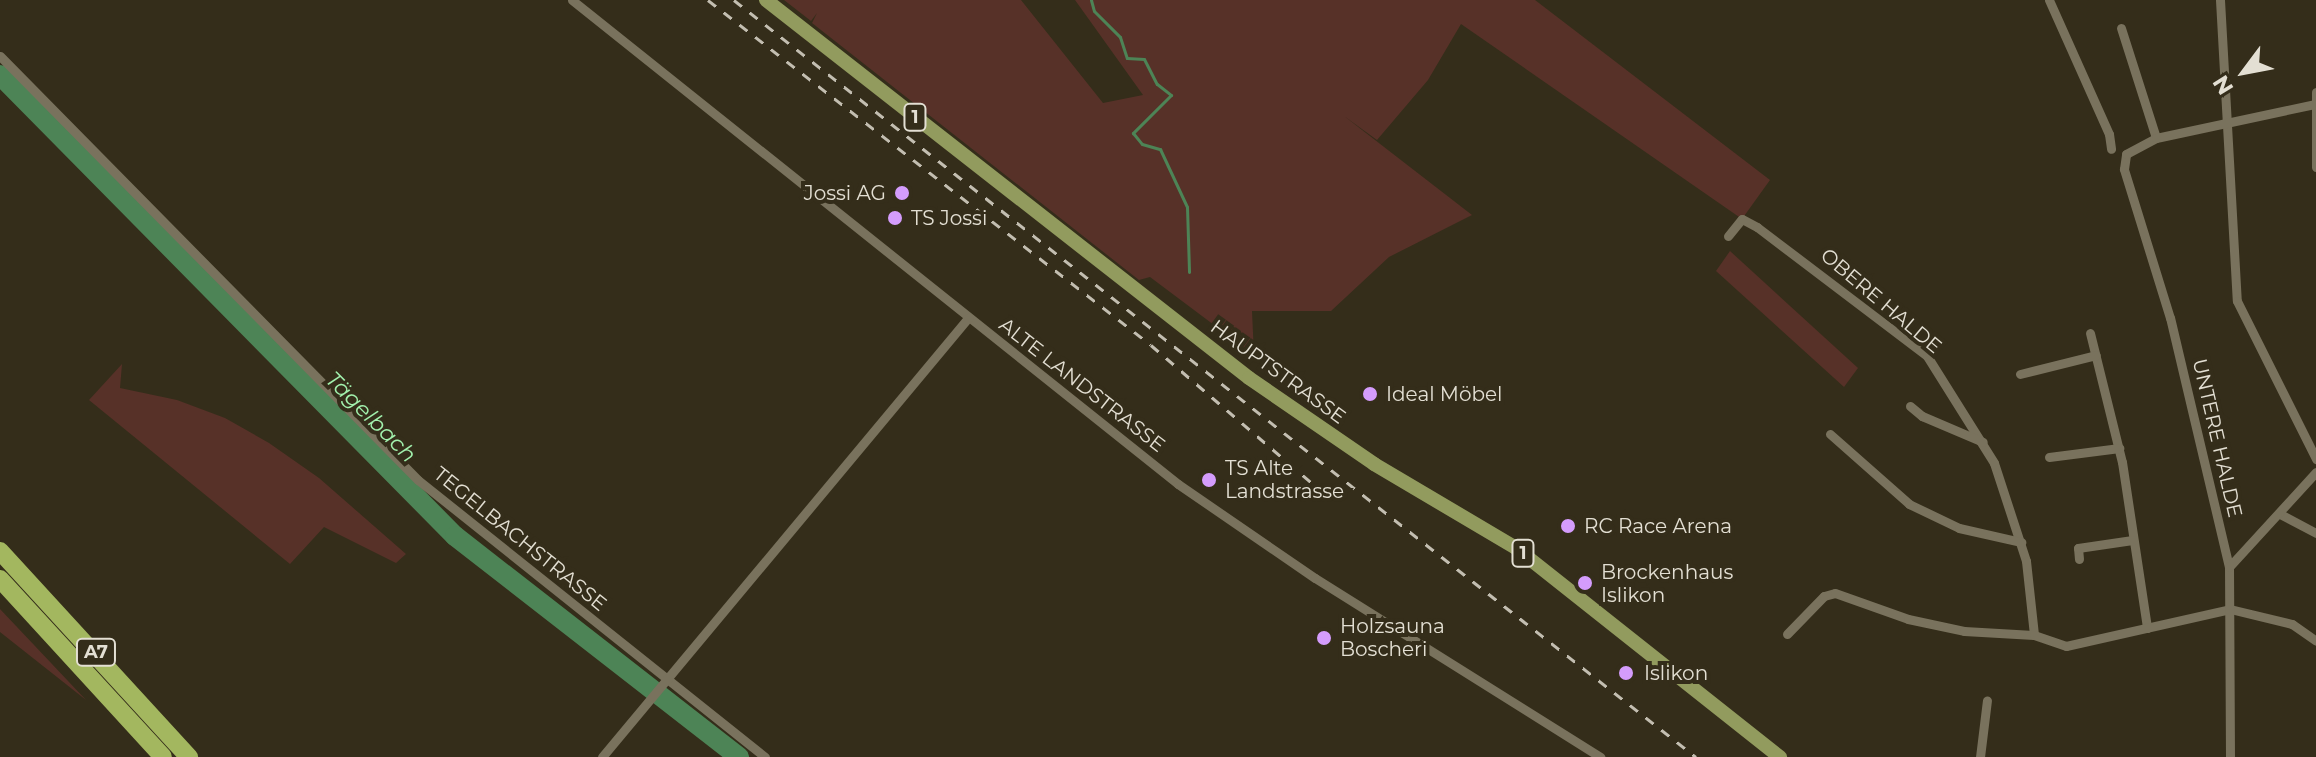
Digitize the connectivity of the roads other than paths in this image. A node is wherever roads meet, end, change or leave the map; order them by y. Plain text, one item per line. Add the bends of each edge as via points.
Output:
1 (572, 0) edge
2 (766, 0) edge
3 (2049, 0) edge
4 (2220, 0) edge
5 (2121, 28) dead end
6 (0, 56) edge
7 (2316, 92) edge
8 (2314, 104) edge
9 (2225, 126) junction
10 (2156, 138) junction
11 (2111, 149) dead end
12 (2316, 167) edge
13 (1728, 236) dead end
14 (968, 318) junction
15 (2090, 333) dead end
16 (2096, 355) junction
17 (2020, 374) dead end
18 (1910, 406) dead end
19 (1830, 434) dead end
20 (1983, 442) junction
21 (2119, 448) junction
22 (2049, 457) dead end
23 (2316, 459) edge
24 (2316, 472) edge
25 (2280, 514) junction
26 (2316, 533) edge
27 (2132, 540) junction
28 (2021, 542) junction
29 (0, 551) edge
30 (2079, 559) dead end
31 (2229, 567) junction
32 (0, 579) edge
33 (2230, 609) junction
34 (2147, 628) junction
35 (1787, 634) dead end
36 (2034, 635) junction
37 (2316, 641) edge
38 (662, 682) junction
39 (1987, 700) dead end
40 (163, 757) edge
41 (189, 757) edge
42 (602, 757) edge
43 (765, 757) edge
44 (1600, 757) edge
45 (1780, 757) edge
46 (1980, 757) edge
47 (2230, 757) edge

1 - 14 street, ALTE LANDSTRASSE
2 - 45 main road, HAUPTSTRASSE / 1 via 1250,380 1361,456 1516,548
3 - 11 street
4 - 9 street
5 - 10 street
6 - 38 street, TEGELBACHSTRASSE via 418,480
7 - 8 street
8 - 9 street
8 - 12 street
9 - 10 street
9 - 23 street via 2237,301
10 - 31 street, UNTERE HALDE via 2133,146 2124,169 2170,318
13 - 20 street, OBERE HALDE via 1742,219 1874,313 1927,356
14 - 38 street
14 - 44 street, ALTE LANDSTRASSE via 1178,484
15 - 16 street
16 - 17 street
16 - 21 street
18 - 20 street
19 - 28 street via 1909,504 1959,528
20 - 28 street, OBERE HALDE
21 - 22 street
21 - 27 street
24 - 25 street
25 - 26 street
25 - 31 street
27 - 30 street via 2078,548
27 - 34 street
28 - 36 street, OBERE HALDE
29 - 41 highway, A7
31 - 33 street, UNTERE HALDE
32 - 40 highway, A7
33 - 34 street
33 - 37 street via 2292,624
33 - 47 street, UNTERE HALDE
34 - 36 street via 2066,646
35 - 36 street via 1824,596 1835,593 1950,628
38 - 42 street
38 - 43 street, TEGELBACHSTRASSE
39 - 46 street

